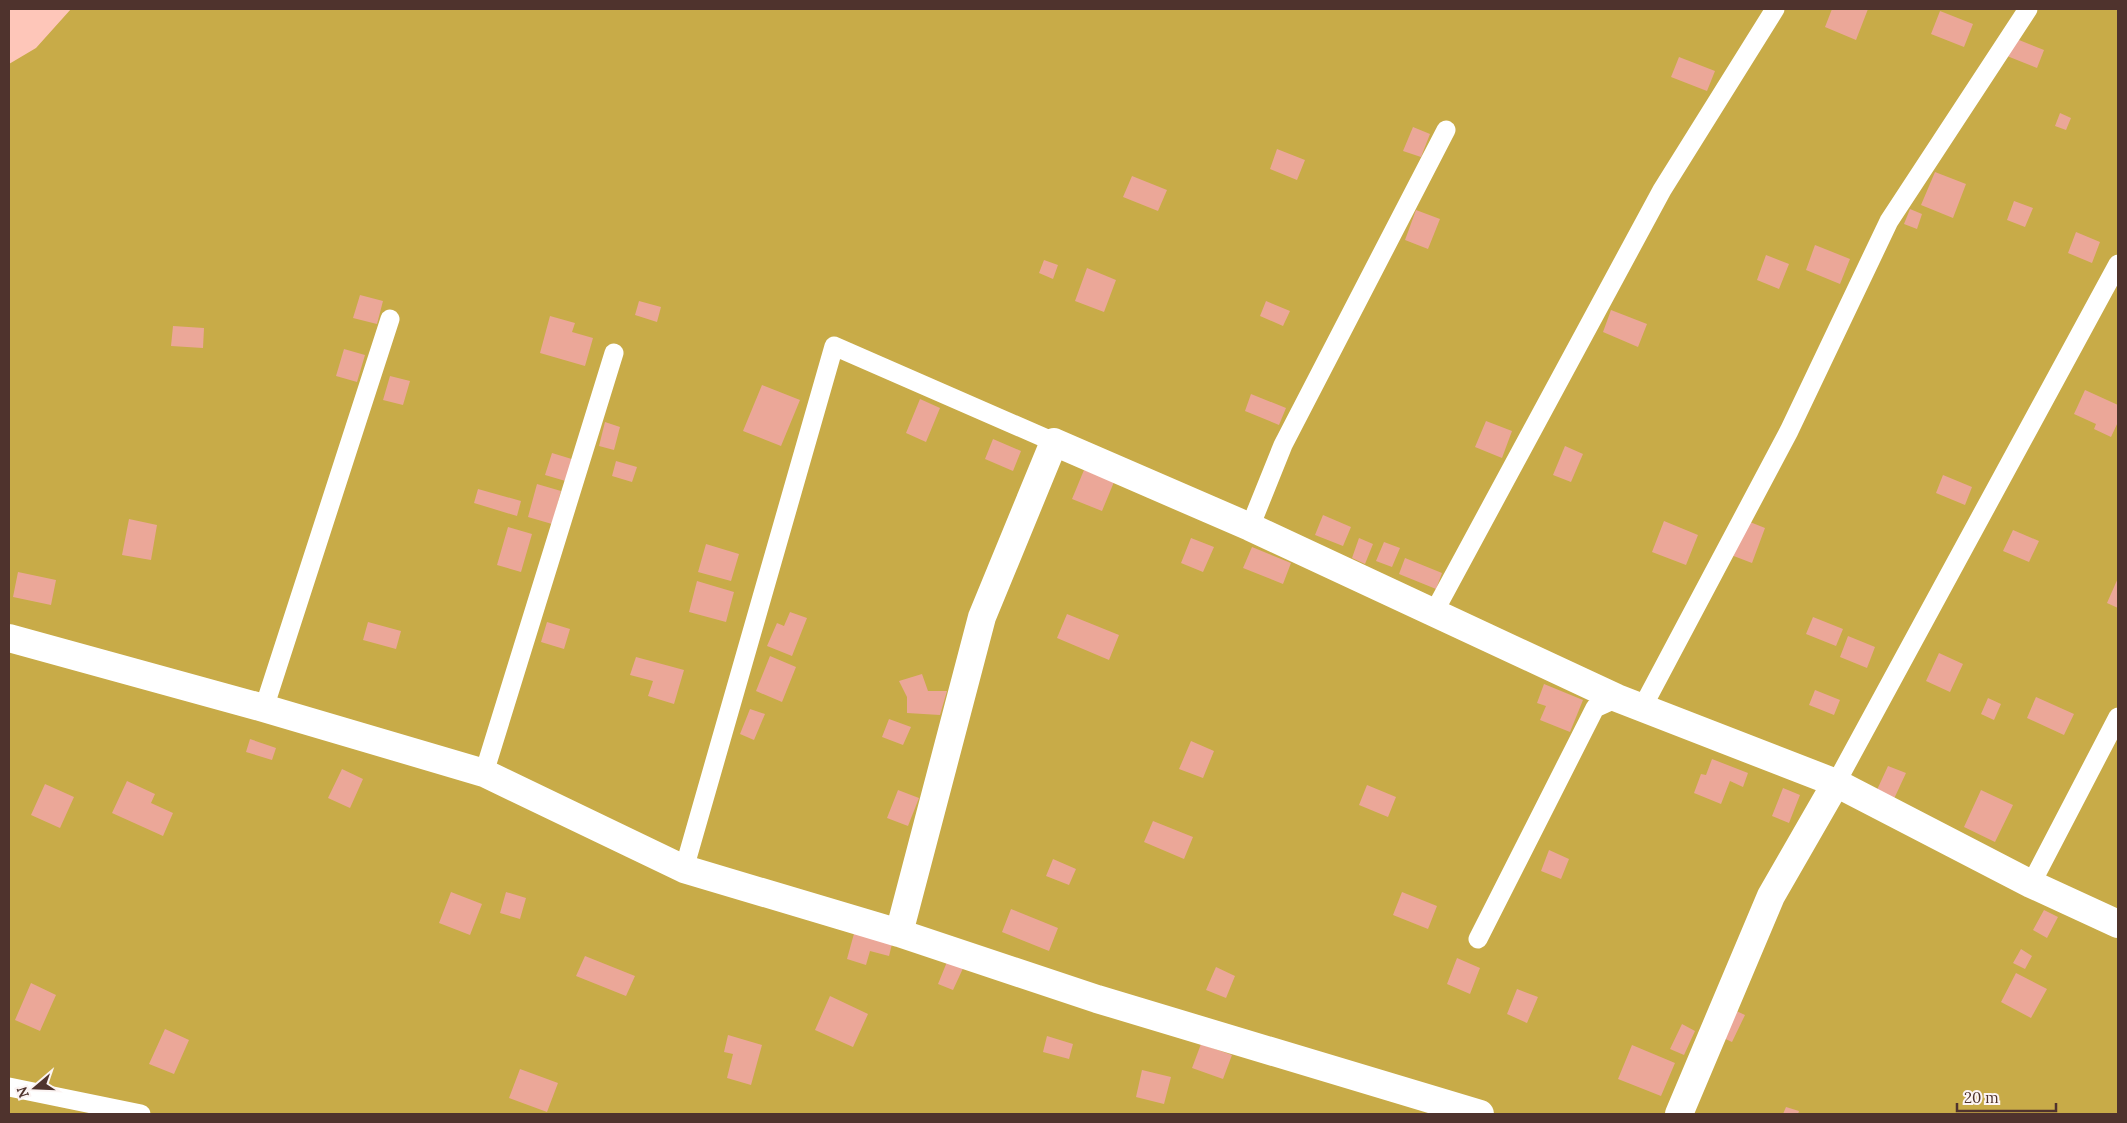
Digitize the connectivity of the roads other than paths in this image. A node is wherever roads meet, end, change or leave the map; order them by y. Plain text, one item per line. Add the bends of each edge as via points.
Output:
1 (1775, 9) edge
2 (2028, 9) edge
3 (1446, 130) dead end
4 (2118, 264) edge
5 (390, 319) dead end
6 (614, 353) dead end
7 (1054, 442) junction
8 (1250, 527) junction
9 (1433, 614) junction
10 (9, 638) edge
11 (1617, 698) junction
12 (264, 708) junction
13 (1642, 708) junction
14 (2118, 717) edge
15 (484, 773) junction
16 (1836, 782) junction
17 (684, 869) junction
18 (2031, 884) junction
19 (2118, 924) edge
20 (899, 933) junction
21 (1478, 939) dead end
22 (9, 1087) edge
23 (141, 1114) edge
24 (1480, 1114) edge
25 (1679, 1114) edge

1 - 9 lane via 1662,190
2 - 13 lane via 1889,221 1789,431
3 - 8 lane via 1283,444
4 - 16 lane
5 - 12 lane
6 - 15 lane
7 - 8 street
7 - 17 lane via 834,346
7 - 20 street via 982,616
8 - 9 street
9 - 11 street
10 - 12 street
11 - 13 street
11 - 21 lane via 1595,708
12 - 15 street
13 - 16 street
14 - 18 lane
15 - 17 street
16 - 18 street
16 - 25 street via 1771,896
17 - 20 street
18 - 19 street
20 - 24 street via 1097,1000
22 - 23 lane

